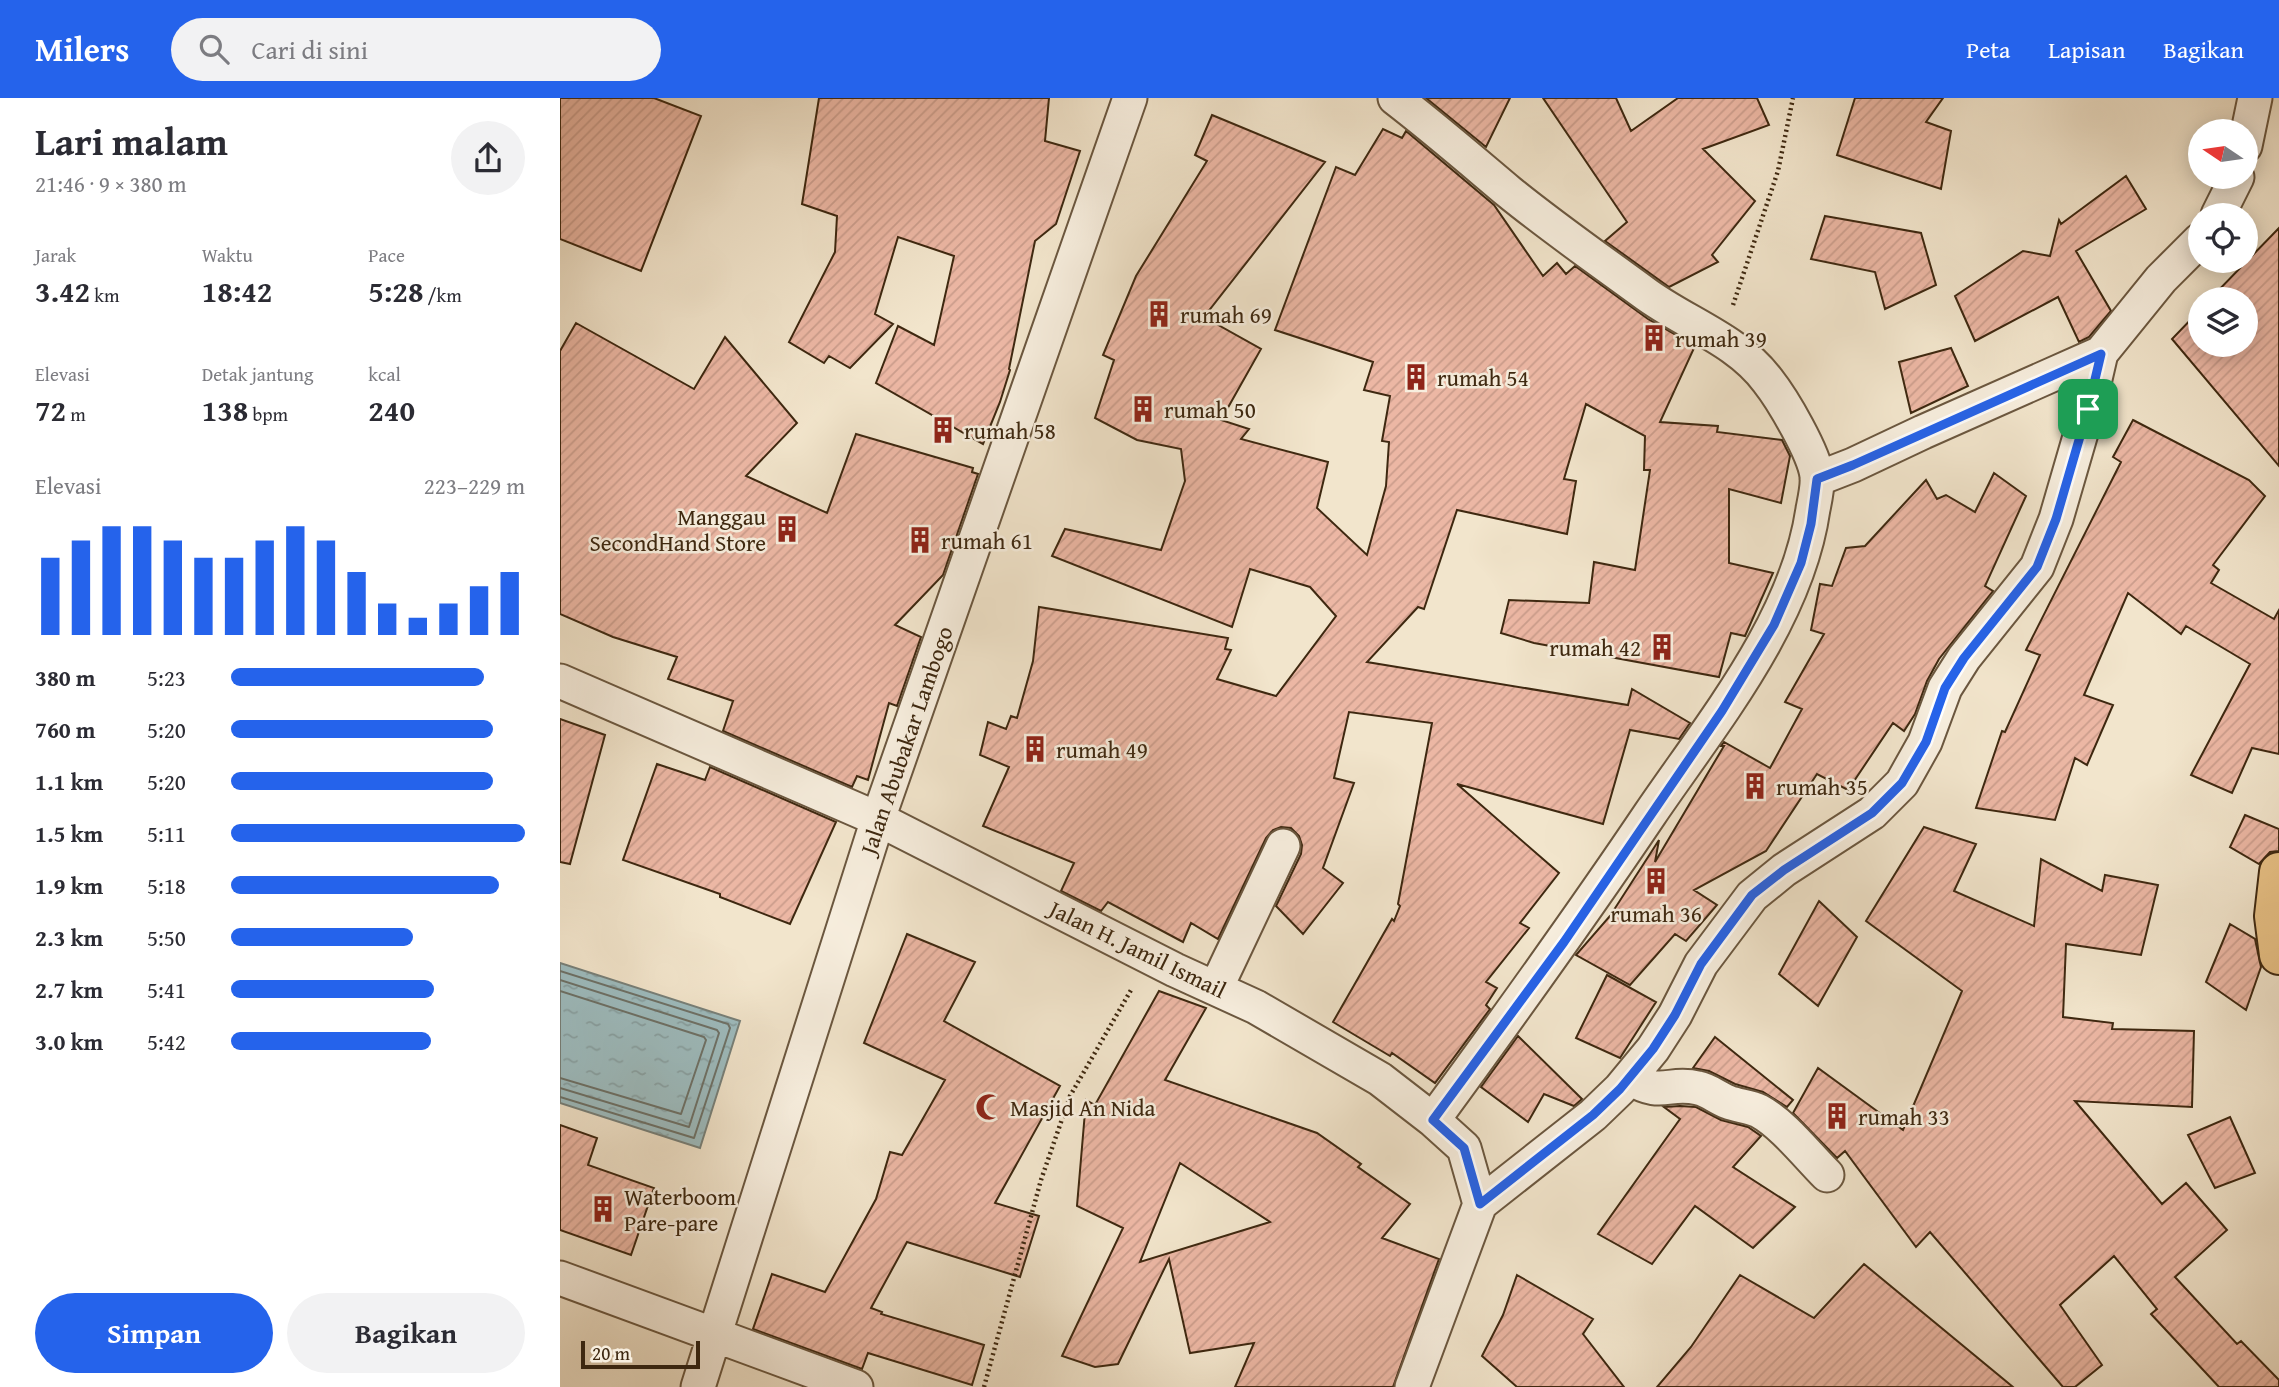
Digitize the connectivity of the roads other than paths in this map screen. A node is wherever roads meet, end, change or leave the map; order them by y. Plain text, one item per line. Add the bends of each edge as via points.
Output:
1 (1130, 98) edge
2 (1395, 98) edge
3 (2255, 98) edge
4 (2251, 119) edge
5 (2188, 252) edge
6 (2101, 354) junction
7 (1817, 479) junction
8 (560, 681) edge
9 (878, 819) junction
10 (1283, 845) dead end
11 (2279, 872) edge
12 (2279, 956) edge
13 (1216, 988) junction
14 (1630, 1077) junction
15 (1433, 1120) junction
16 (1827, 1175) dead end
17 (1480, 1204) junction
18 (560, 1279) edge
19 (716, 1335) junction
20 (698, 1387) edge
21 (856, 1387) edge
22 (1412, 1387) edge

1 - 9 street, Jalan Abubakar Lambogo
2 - 7 street via 1648,296 1723,339 1748,359 1768,381 1813,461
3 - 4 street
5 - 6 street
6 - 7 street
6 - 14 street via 2056,519 2037,567 1945,688 1926,742 1902,783 1872,813 1752,895 1701,964 1675,1015
7 - 15 street via 1801,563 1768,635 1722,711 1564,942
8 - 9 street, Jalan H. Jamil Ismail
9 - 13 street, Jalan H. Jamil Ismail
9 - 19 street, Jalan Abubakar Lambogo
10 - 13 street
11 - 12 highway via 2274,916
13 - 15 street, Jalan H. Jamil Ismail via 1380,1079
14 - 16 street via 1659,1090 1696,1087 1755,1109 1769,1117
14 - 17 street via 1593,1115
15 - 17 street, Jalan H. Jamil Ismail via 1464,1148
17 - 22 street
18 - 19 street
19 - 20 street, Jalan Abubakar Lambogo
19 - 21 street

